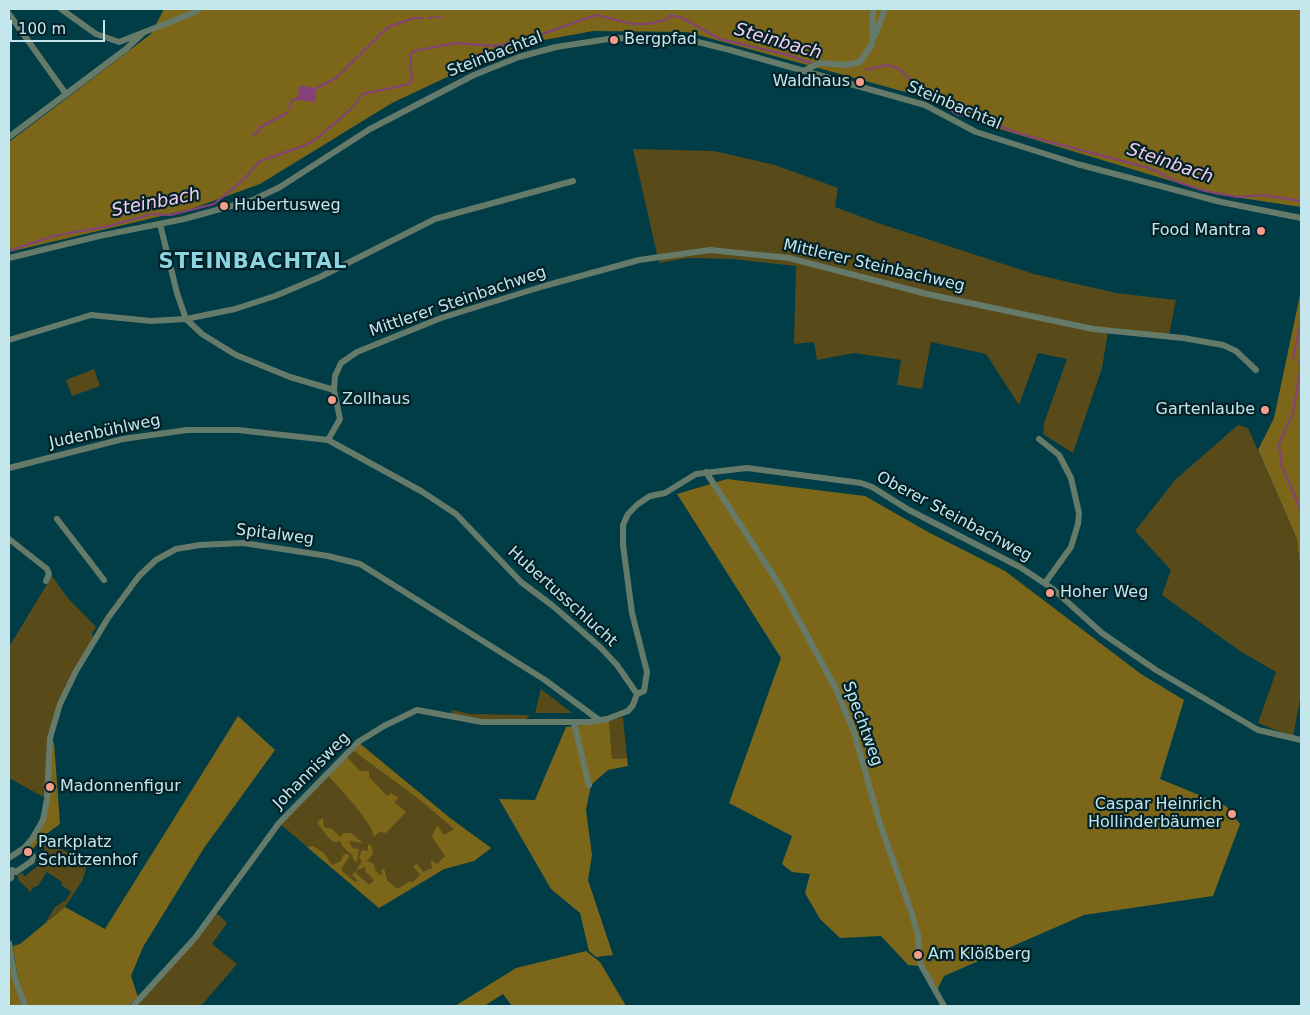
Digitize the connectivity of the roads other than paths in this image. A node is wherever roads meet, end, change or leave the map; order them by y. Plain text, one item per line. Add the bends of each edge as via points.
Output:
1 (61, 9) edge
2 (199, 9) edge
3 (873, 9) edge
4 (884, 9) edge
5 (9, 14) edge
6 (143, 33) junction
7 (872, 44) junction
8 (803, 71) junction
9 (66, 94) junction
10 (9, 137) edge
11 (573, 182) dead end
12 (1301, 218) edge
13 (160, 224) junction
14 (9, 258) edge
15 (186, 319) junction
16 (9, 340) edge
17 (1256, 370) dead end
18 (334, 390) junction
19 (329, 438) junction
20 (1039, 439) dead end
21 (9, 468) edge
22 (706, 472) junction
23 (57, 520) dead end
24 (9, 539) edge
25 (104, 580) dead end
26 (46, 581) dead end
27 (1045, 584) junction
28 (637, 694) junction
29 (599, 720) junction
30 (574, 723) junction
31 (1301, 740) edge
32 (589, 785) dead end
33 (24, 848) junction
34 (9, 858) edge
35 (10, 870) edge
36 (9, 879) edge
37 (9, 943) edge
38 (25, 1006) edge
39 (133, 1006) edge
40 (944, 1006) edge

1 - 6 street via 111,41 128,40
2 - 6 street
3 - 7 street
4 - 7 street
5 - 9 street
6 - 9 street via 126,50
7 - 8 street via 860,62 846,65 820,63
8 - 12 street, Steinbachtal via 925,105 976,132 1068,161 1184,194
8 - 13 street, Steinbachtal via 686,39 615,38 556,47 520,57 439,92 370,129 280,187 253,200
9 - 10 street
11 - 15 street via 435,219 275,296
13 - 14 street, Steinbachtal
13 - 15 street via 176,293
15 - 16 street via 133,321 91,316
15 - 18 street via 202,334 236,355 290,378
17 - 18 street, Mittlerer Steinbachweg via 1236,351 1222,345 1093,329 927,294 789,258 710,250 639,260 441,318 356,352 341,363 334,376
18 - 19 street via 340,419
19 - 21 street, Judenbühlweg via 238,430 187,430 123,439
19 - 28 street, Hubertusschlucht via 456,514 521,582 600,647
20 - 27 street via 1059,455 1071,478 1079,513 1071,548
22 - 27 street, Oberer Steinbachweg via 747,468 872,487 909,510 1020,567
22 - 28 street, Oberer Steinbachweg via 690,477 665,493 650,496 628,514 623,525 632,613 648,672 644,691
22 - 40 street, Spechtweg via 779,584 836,689 854,732 880,824 911,911 922,966
23 - 25 street
24 - 26 street via 47,569
27 - 31 street, Oberer Steinbachweg via 1102,633 1156,670 1258,730
28 - 29 street, Johannisweg via 628,711
29 - 30 street, Johannisweg
29 - 33 street, Spitalweg via 544,680 360,564 243,543 176,549 156,560 139,576 108,618 76,671 60,704 50,738 43,820
30 - 32 street
30 - 39 street, Johannisweg via 482,722 416,710 358,742 279,823 195,938
33 - 34 street, Spitalweg
33 - 35 street via 32,860 16,872
35 - 36 street
37 - 38 street via 15,978

